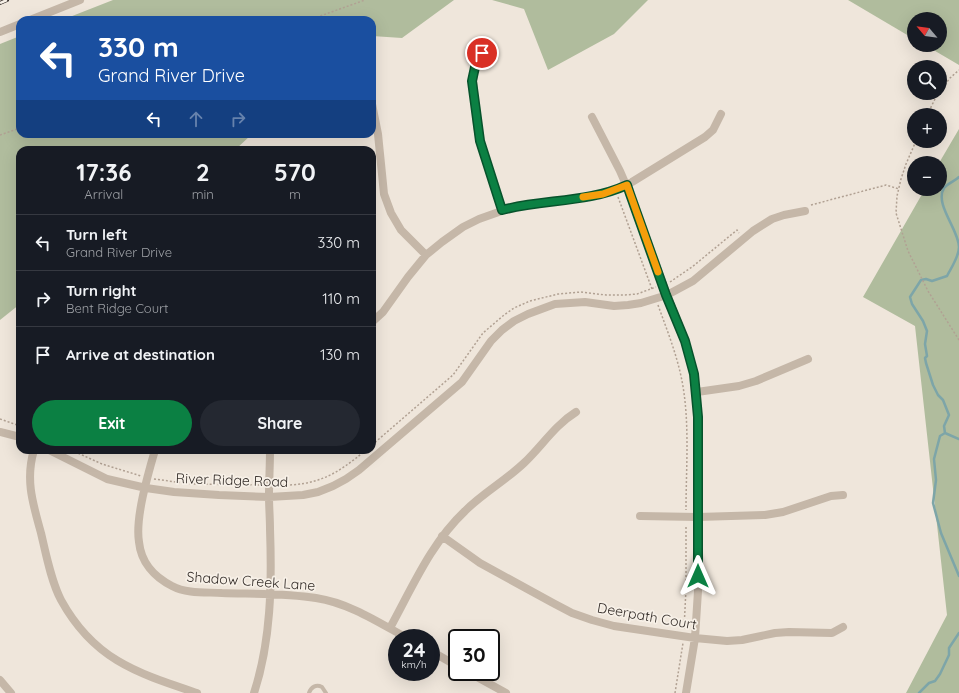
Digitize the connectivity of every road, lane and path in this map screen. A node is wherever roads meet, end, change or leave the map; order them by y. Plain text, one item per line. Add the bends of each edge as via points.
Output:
1 (80, 0) edge
2 (365, 0) edge
3 (40, 16) edge
4 (320, 16) edge
5 (16, 26) edge
6 (0, 32) edge
7 (482, 53) dead end
8 (959, 70) edge
9 (947, 82) edge
10 (721, 114) dead end
11 (592, 116) dead end
12 (376, 124) edge
13 (16, 130) edge
14 (0, 136) edge
15 (913, 148) edge
16 (627, 185) junction
17 (617, 195) dead end
18 (502, 210) junction
19 (805, 211) dead end
20 (426, 255) junction
21 (658, 287) dead end
22 (652, 289) junction
23 (654, 294) dead end
24 (666, 295) junction
25 (658, 304) dead end
26 (376, 318) edge
27 (959, 340) edge
28 (808, 359) dead end
29 (697, 392) junction
30 (576, 412) dead end
31 (0, 420) edge
32 (16, 425) edge
33 (0, 432) edge
34 (16, 436) edge
35 (376, 442) edge
36 (33, 454) edge
37 (56, 454) edge
38 (80, 454) edge
39 (154, 454) edge
40 (270, 454) edge
41 (361, 454) edge
42 (143, 476) dead end
43 (152, 478) dead end
44 (264, 485) dead end
45 (274, 485) dead end
46 (146, 488) junction
47 (843, 495) dead end
48 (269, 497) junction
49 (686, 512) dead end
50 (640, 516) dead end
51 (698, 517) junction
52 (686, 521) dead end
53 (442, 536) junction
54 (270, 594) junction
55 (844, 627) dead end
56 (390, 628) joint
57 (684, 633) dead end
58 (695, 638) junction
59 (683, 642) dead end
60 (0, 680) edge
61 (484, 681) edge
62 (10, 693) edge
63 (197, 693) edge
64 (254, 693) edge
65 (309, 693) edge
66 (326, 693) edge
67 (506, 693) edge
68 (674, 693) edge
69 (686, 693) edge

1 - 3 street
2 - 4 path
5 - 6 street
7 - 18 street via 472,81 480,141
8 - 9 path
10 - 16 street via 712,130 705,136
11 - 16 street
12 - 20 street via 384,194 391,213 402,230
13 - 14 path
15 - 27 path via 897,196 896,213 908,251 928,292
16 - 18 street via 603,194
16 - 24 street
17 - 22 path
18 - 20 street via 463,227
19 - 24 street, River Ridge Road via 772,219 753,231 693,281
20 - 26 street
21 - 22 path
22 - 23 path
22 - 35 path via 637,294 611,296 581,292 558,294 514,308 483,333 452,375
24 - 29 street via 689,355
24 - 48 street, River Ridge Road via 628,305 585,302 555,304 528,314 502,330 452,391 360,470 318,492
25 - 49 path via 676,355 684,396
28 - 29 street via 756,381
29 - 51 street
30 - 53 street via 565,418 514,473 464,511
31 - 32 path
33 - 34 street
36 - 63 street via 29,472 36,515 60,599 76,623 97,646 116,661 133,670
37 - 46 street, River Ridge Road via 107,479
38 - 42 path via 102,464
39 - 46 street, Shadow Creek Lane
40 - 48 street
41 - 45 path via 345,467 324,478 298,485
43 - 44 path via 191,484
46 - 48 street, River Ridge Road
46 - 54 street, Shadow Creek Lane via 139,522 139,542 145,561 156,576 173,587 192,592
47 - 51 street via 831,496 765,515
48 - 54 street
50 - 51 street
51 - 58 street
52 - 57 path
53 - 56 street
53 - 58 street, Deerpath Court via 480,563 572,613 614,626
54 - 56 street, Shadow Creek Lane via 299,595 336,603
54 - 64 street via 266,642
55 - 58 street, Deerpath Court via 832,633 775,633 742,640
58 - 69 street
59 - 68 path
60 - 62 street
61 - 67 street
65 - 66 lane via 311,688 316,686 322,687

